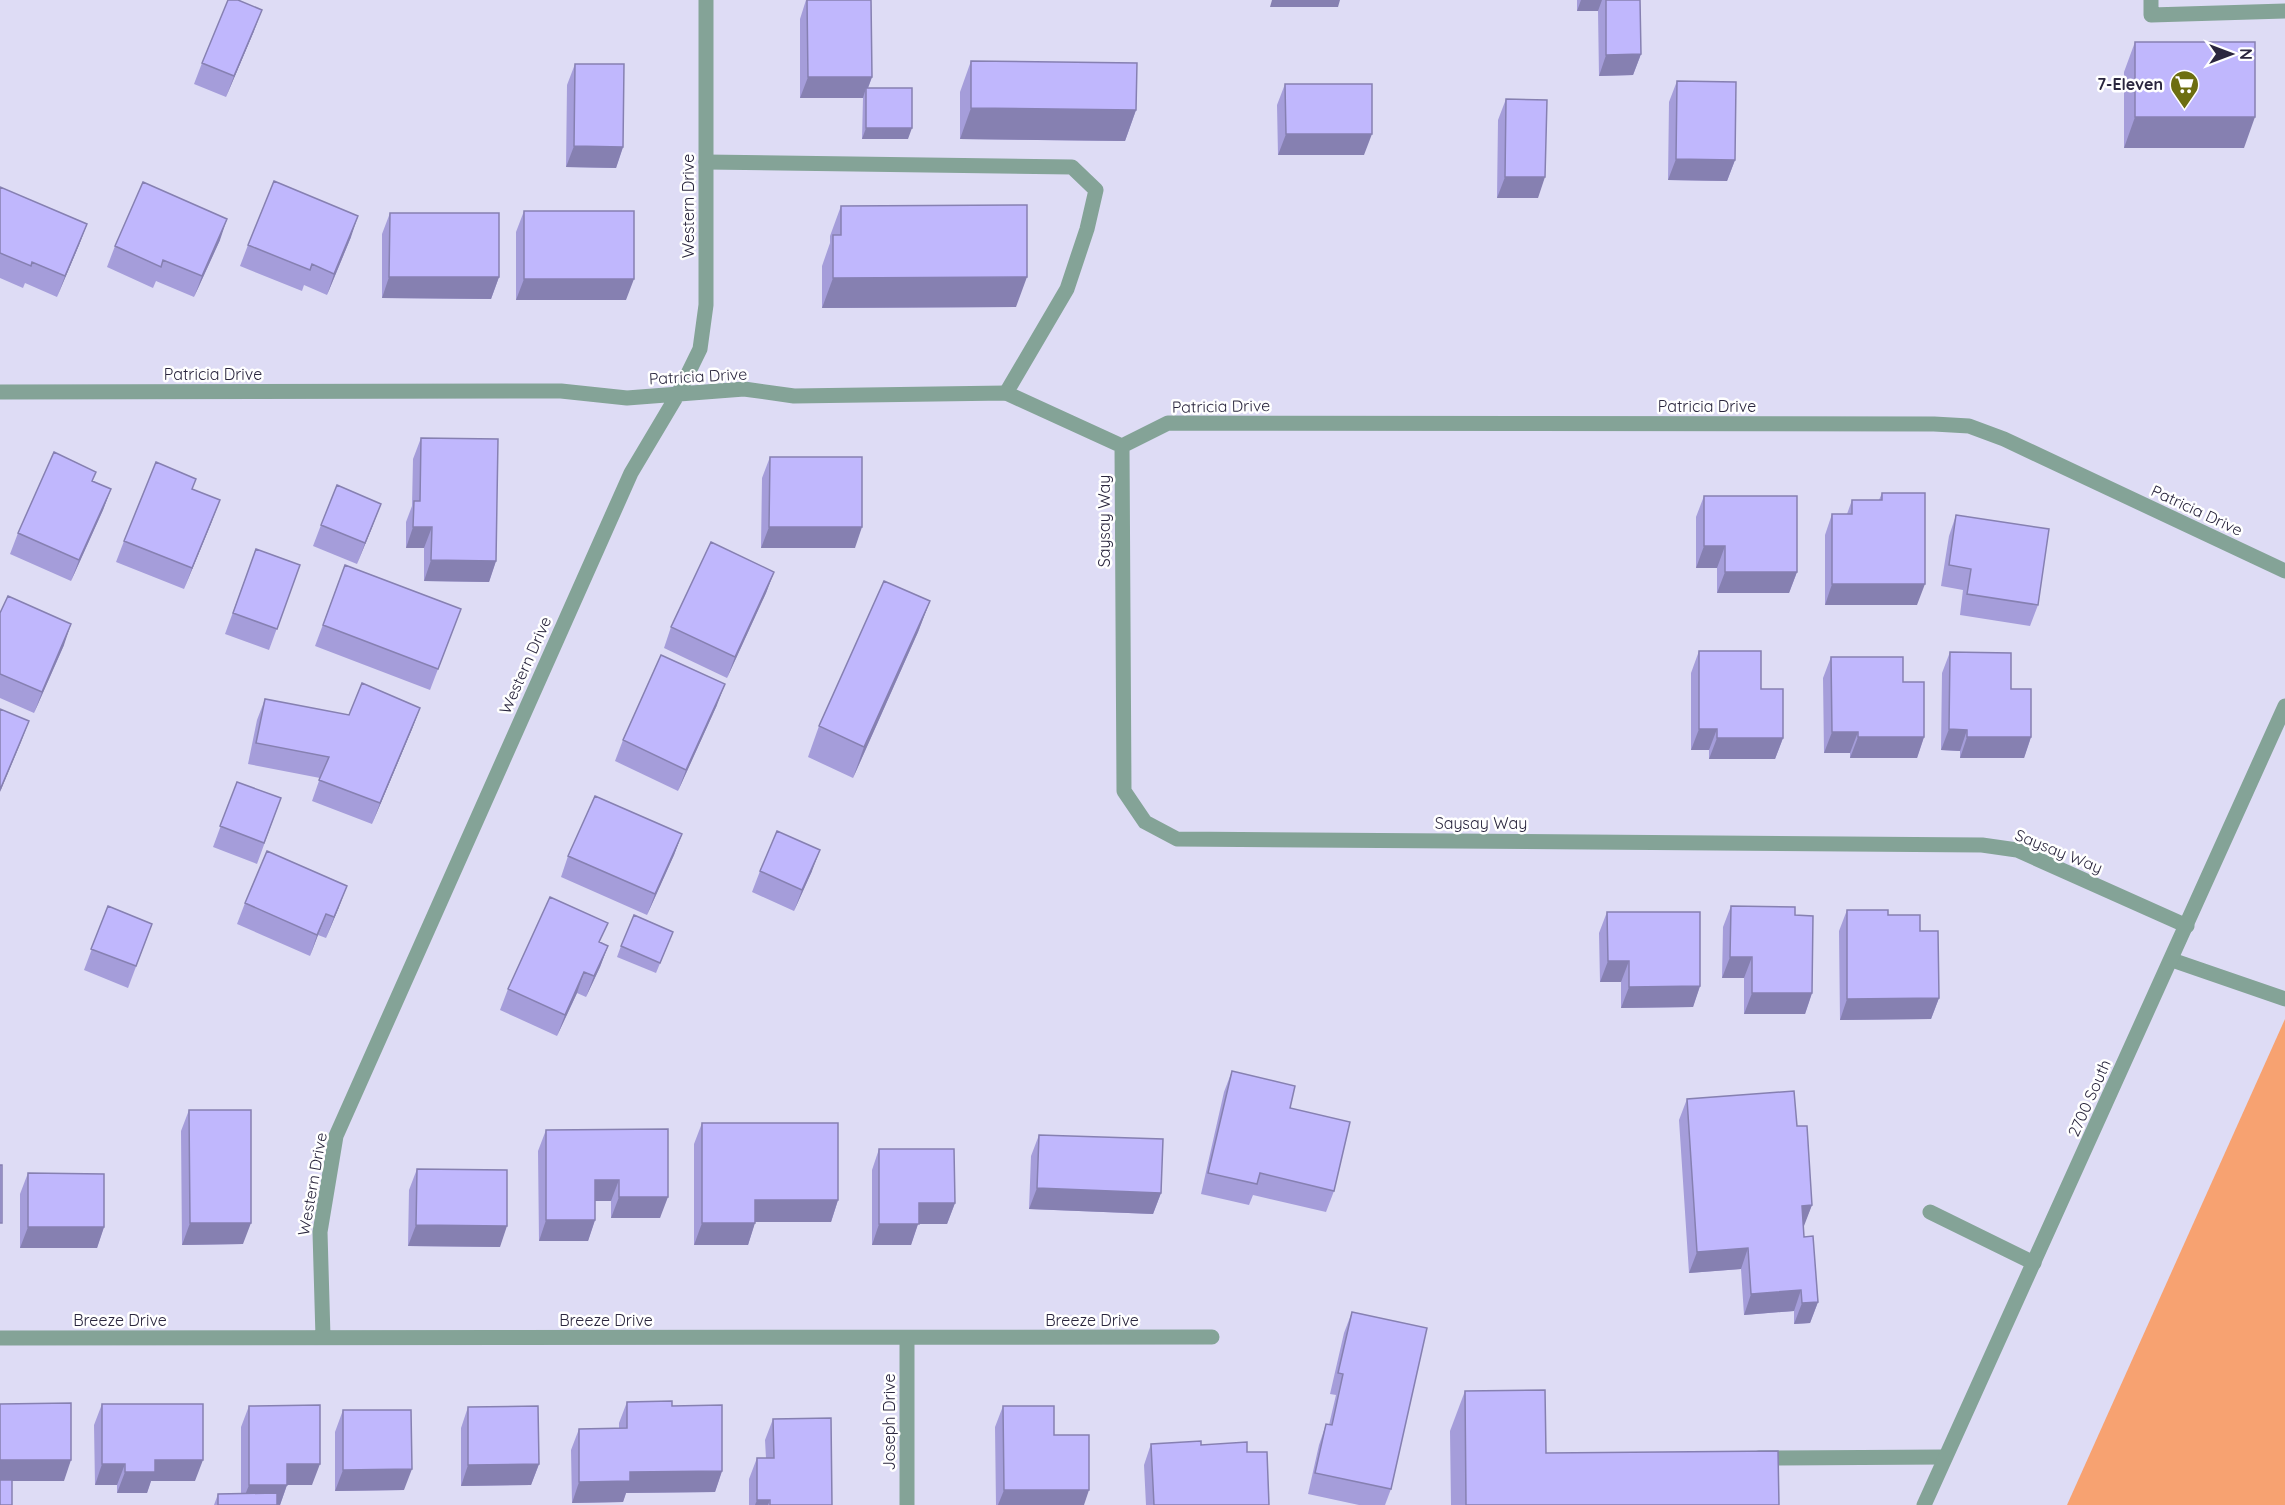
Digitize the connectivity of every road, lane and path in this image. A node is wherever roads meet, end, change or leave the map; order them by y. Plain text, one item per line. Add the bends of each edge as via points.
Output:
1 (706, 0) edge
2 (2151, 0) edge
3 (2285, 11) edge
4 (706, 162) junction
5 (0, 392) edge
6 (1006, 393) junction
7 (678, 394) junction
8 (1122, 446) junction
9 (2285, 571) edge
10 (2285, 706) edge
11 (2187, 926) junction
12 (2172, 960) junction
13 (2285, 999) edge
14 (1930, 1212) dead end
15 (2034, 1263) junction
16 (0, 1338) edge
17 (323, 1338) junction
18 (1212, 1338) dead end
19 (908, 1339) junction
20 (1945, 1457) junction
21 (1748, 1458) edge
22 (907, 1505) edge
23 (1924, 1505) edge

1 - 4 street, Western Drive
2 - 3 street via 2151,15
4 - 6 street via 1071,167 1096,190 1087,229 1067,289
4 - 7 street, Western Drive via 706,305 700,349
5 - 7 street, Patricia Drive via 561,392 627,398
6 - 7 street, Patricia Drive via 794,396 744,389
6 - 8 street, Patricia Drive
7 - 17 street, Western Drive via 632,473 336,1136 320,1233
8 - 9 street, Patricia Drive via 1168,423 1969,426 2004,438
8 - 11 street, Saysay Way via 1124,791 1145,822 1177,839 1982,845 2018,850
10 - 11 street, 2700 South
11 - 12 street, 2700 South
12 - 13 street
12 - 15 street, 2700 South
14 - 15 street
15 - 20 street, 2700 South
16 - 17 street, Breeze Drive
17 - 19 street, Breeze Drive
18 - 19 street, Breeze Drive
19 - 22 street, Joseph Drive
20 - 21 street
20 - 23 street, 2700 South

